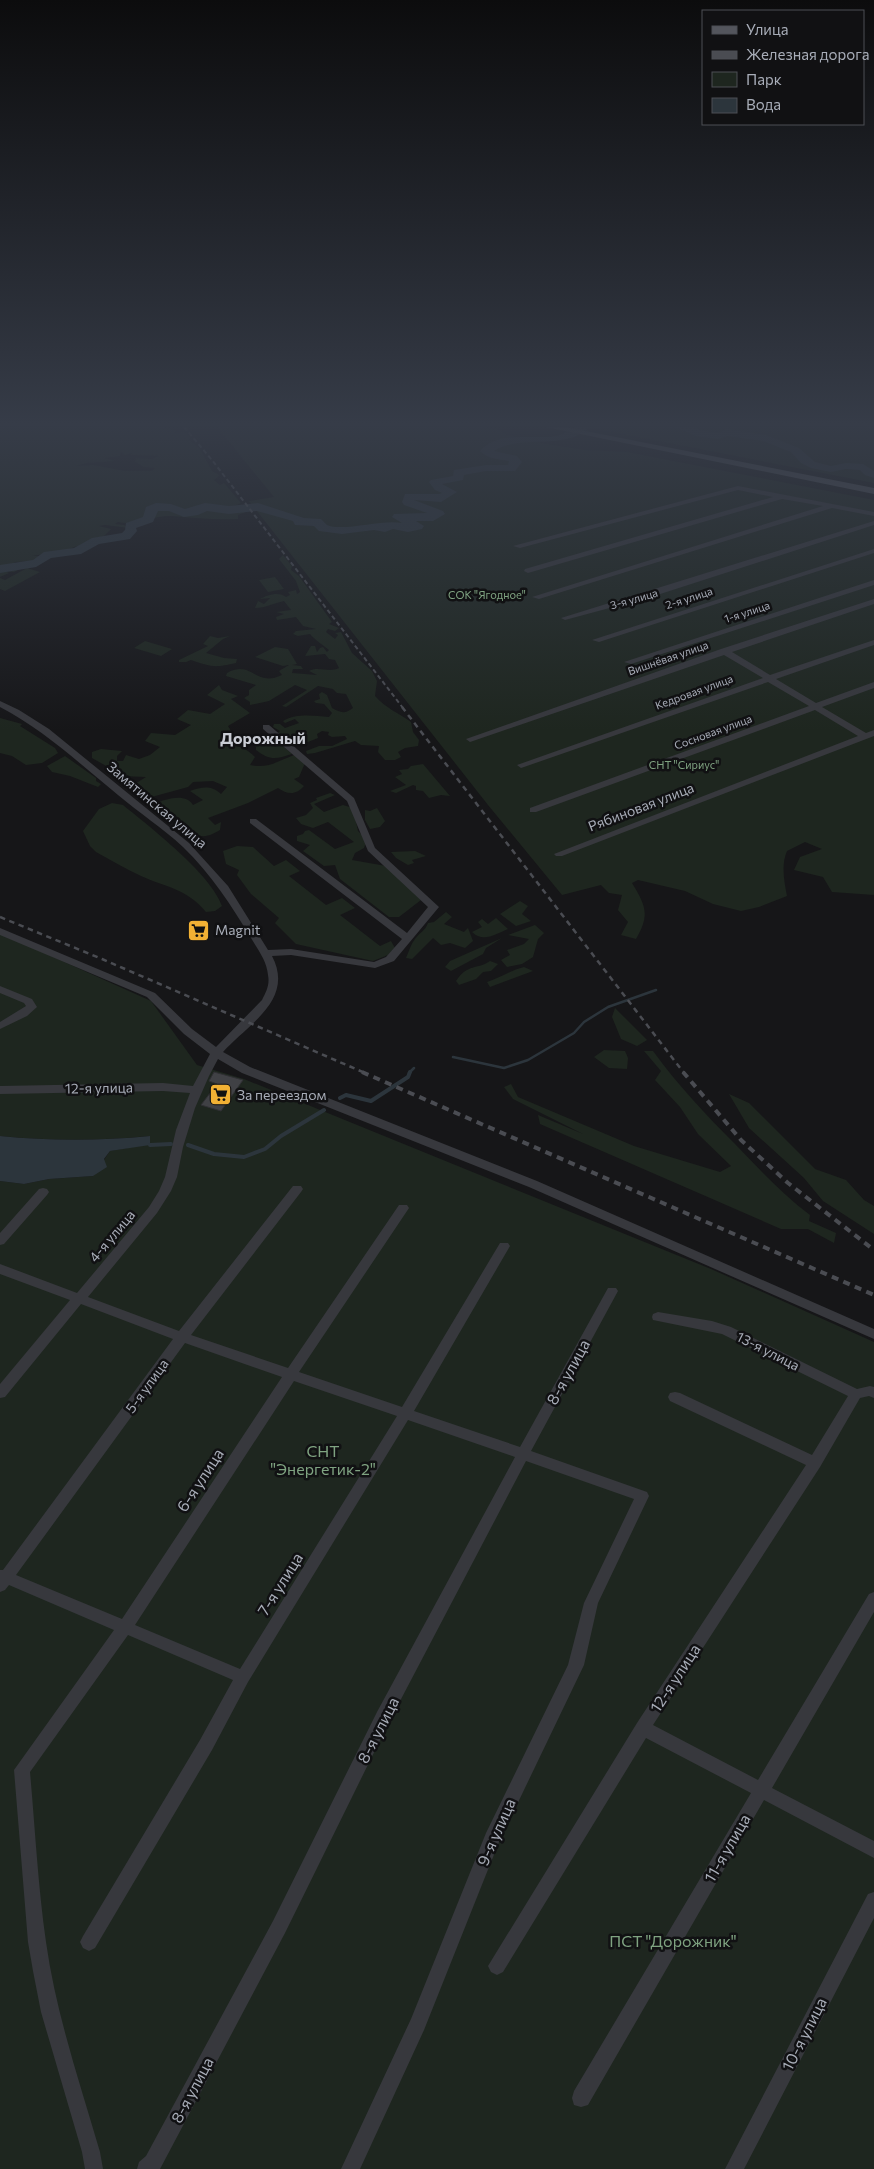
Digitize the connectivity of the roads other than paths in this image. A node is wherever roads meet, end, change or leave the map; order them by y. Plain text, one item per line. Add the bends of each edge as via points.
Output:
1 (583, 528) edge
2 (674, 528) edge
3 (761, 528) edge
4 (858, 528) edge
5 (517, 546) dead end
6 (874, 551) edge
7 (528, 571) dead end
8 (874, 582) edge
9 (536, 597) dead end
10 (874, 601) edge
11 (566, 618) dead end
12 (596, 640) dead end
13 (874, 642) edge
14 (724, 651) junction
15 (639, 667) junction
16 (769, 678) junction
17 (874, 686) edge
18 (0, 704) edge
19 (815, 706) junction
20 (266, 727) dead end
21 (874, 733) edge
22 (864, 736) junction
23 (470, 739) dead end
24 (521, 765) dead end
25 (533, 810) dead end
26 (253, 821) dead end
27 (559, 854) dead end
28 (0, 931) edge
29 (407, 938) junction
30 (265, 953) junction
31 (0, 989) edge
32 (0, 1026) edge
33 (217, 1052) junction
34 (205, 1074) joint
35 (0, 1090) edge
36 (198, 1090) junction
37 (297, 1189) dead end
38 (44, 1192) dead end
39 (403, 1208) dead end
40 (0, 1241) edge
41 (504, 1246) dead end
42 (0, 1269) edge
43 (612, 1291) dead end
44 (80, 1298) junction
45 (658, 1316) dead end
46 (874, 1334) edge
47 (182, 1338) junction
48 (291, 1374) junction
49 (0, 1393) edge
50 (874, 1393) edge
51 (856, 1394) junction
52 (675, 1397) dead end
53 (405, 1414) junction
54 (523, 1454) junction
55 (815, 1463) junction
56 (2, 1579) edge
57 (874, 1598) edge
58 (125, 1626) junction
59 (243, 1677) junction
60 (643, 1728) junction
61 (761, 1789) junction
62 (874, 1850) edge
63 (874, 1900) edge
64 (89, 1942) dead end
65 (497, 1966) dead end
66 (581, 2098) dead end
67 (94, 2169) edge
68 (146, 2169) edge
69 (350, 2169) edge
70 (734, 2169) edge

1 - 5 street
2 - 7 street
3 - 9 street
4 - 11 street, 3-я улица
6 - 12 street, 2-я улица
8 - 15 street, 1-я улица
10 - 14 street, Вишнёвая улица
13 - 16 street, Кедровая улица
14 - 15 street, Вишнёвая улица
14 - 16 street
15 - 23 street, Вишнёвая улица
16 - 19 street
16 - 24 street, Кедровая улица
17 - 19 street, Сосновая улица
18 - 30 street, Замятинская улица via 41,726 186,845 218,880
19 - 22 street
19 - 25 street, Сосновая улица
20 - 29 street via 352,800 371,850 434,908
21 - 22 street, Рябиновая улица
22 - 27 street, Рябиновая улица
26 - 29 street
28 - 33 street via 161,1001 180,1025
29 - 30 street via 390,959 375,965 282,951
30 - 33 street, Замятинская улица via 274,975 271,994
31 - 32 street via 28,1001 32,1007
33 - 34 street, Замятинская улица
33 - 46 street via 246,1070 532,1184
34 - 36 street, 4-я улица
35 - 36 street, 12-я улица via 163,1087
36 - 44 street, 4-я улица via 179,1141 168,1188
37 - 47 street, 5-я улица
38 - 40 street
39 - 48 street, 6-я улица
41 - 53 street, 7-я улица
42 - 44 street
43 - 54 street, 8-я улица
44 - 47 street
44 - 49 street, 4-я улица
45 - 51 street, 13-я улица via 726,1330
47 - 48 street
47 - 56 street, 5-я улица
48 - 53 street
48 - 58 street, 6-я улица
50 - 51 street, 13-я улица
51 - 55 street, 12-я улица
52 - 55 street
53 - 54 street
53 - 59 street, 7-я улица
54 - 68 street, 8-я улица via 383,1717 279,1927 153,2163
54 - 69 street, 9-я улица via 642,1496 591,1603 576,1665 492,1839 418,2024
55 - 60 street, 12-я улица
56 - 58 street
57 - 61 street, 11-я улица
58 - 59 street
58 - 67 street, 6-я улица via 22,1770 42,1972
59 - 64 street, 7-я улица
60 - 61 street
60 - 65 street, 12-я улица
61 - 62 street
61 - 66 street, 11-я улица
63 - 70 street, 10-я улица

